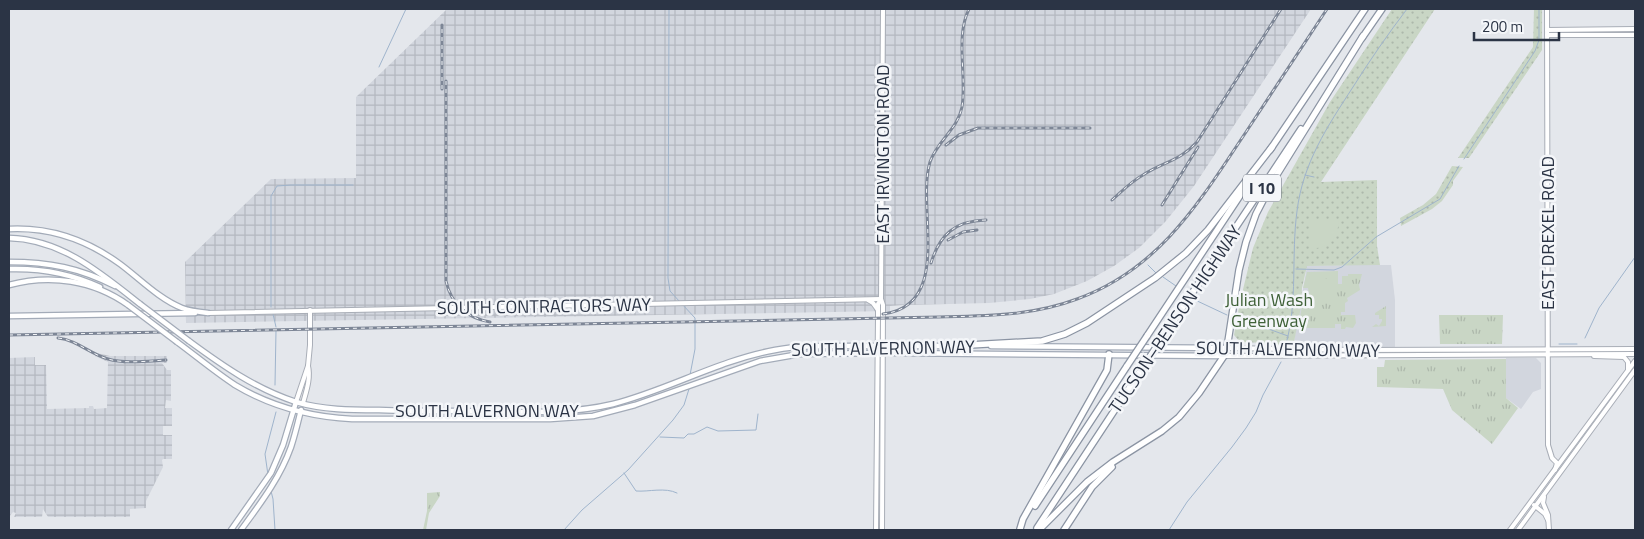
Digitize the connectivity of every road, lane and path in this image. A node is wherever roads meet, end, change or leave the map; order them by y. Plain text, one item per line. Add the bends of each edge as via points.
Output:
1 (883, 9) edge
2 (1365, 9) edge
3 (1382, 9) edge
4 (1547, 9) edge
5 (1635, 29) edge
6 (1547, 30) junction
7 (1547, 35) junction
8 (1635, 35) edge
9 (1363, 36) junction
10 (1272, 148) junction
11 (9, 229) edge
12 (9, 238) edge
13 (9, 262) edge
14 (9, 269) edge
15 (9, 285) edge
16 (110, 293) junction
17 (127, 294) junction
18 (881, 299) junction
19 (865, 300) junction
20 (310, 310) junction
21 (878, 310) junction
22 (208, 313) junction
23 (9, 316) edge
24 (880, 346) junction
25 (952, 346) junction
26 (1227, 348) junction
27 (1547, 348) junction
28 (1635, 349) edge
29 (880, 353) junction
30 (1109, 354) junction
31 (1547, 354) junction
32 (1577, 354) junction
33 (1635, 354) edge
34 (1224, 356) junction
35 (1635, 360) edge
36 (308, 366) junction
37 (1628, 370) junction
38 (1635, 370) edge
39 (296, 402) junction
40 (303, 403) junction
41 (294, 410) junction
42 (301, 411) junction
43 (1597, 413) junction
44 (1600, 419) junction
45 (1129, 452) junction
46 (1552, 456) junction
47 (1564, 458) junction
48 (1555, 470) junction
49 (1545, 493) junction
50 (1532, 502) junction
51 (1535, 507) junction
52 (1549, 522) junction
53 (1019, 529) edge
54 (230, 530) edge
55 (241, 530) edge
56 (876, 530) edge
57 (882, 530) edge
58 (1037, 530) edge
59 (1064, 530) edge
60 (1510, 530) edge
61 (1518, 530) edge
62 (1549, 530) edge

1 - 18 street, EAST IRVINGTON ROAD
2 - 10 highway, TUCSON–BENSON HIGHWAY / I 10
3 - 9 highway, TUCSON–BENSON HIGHWAY / I 10
4 - 6 street, EAST DREXEL ROAD
5 - 6 street
6 - 7 street, EAST DREXEL ROAD
7 - 8 street
7 - 27 street, EAST DREXEL ROAD
9 - 26 highway via 1272,182 1256,214 1239,270
9 - 58 highway, TUCSON–BENSON HIGHWAY / I 10, bridge
10 - 25 highway via 1186,253 1155,278 1087,323 1042,341
10 - 53 highway, TUCSON–BENSON HIGHWAY / I 10, bridge
11 - 22 main road via 45,231 80,241 112,258 172,303
12 - 17 main road, SOUTH ALVERNON WAY via 37,242 70,254
13 - 17 main road via 37,262 70,268 94,276
14 - 16 main road via 56,272
15 - 16 main road, SOUTH ALVERNON WAY via 57,279
16 - 41 main road, SOUTH ALVERNON WAY, bridge via 234,384 262,399
17 - 39 main road, SOUTH ALVERNON WAY, bridge via 220,364 250,382
18 - 19 street, SOUTH CONTRACTORS WAY
18 - 21 street, EAST IRVINGTON ROAD
18 - 24 street, EAST IRVINGTON ROAD
19 - 20 street, SOUTH CONTRACTORS WAY
19 - 21 street
20 - 22 street, SOUTH CONTRACTORS WAY
20 - 36 street
21 - 24 street, EAST IRVINGTON ROAD
22 - 23 main road
24 - 25 main road, SOUTH ALVERNON WAY
24 - 29 street, EAST IRVINGTON ROAD
24 - 40 main road, SOUTH ALVERNON WAY via 782,349 746,357 614,404 570,411 356,410
25 - 26 main road, SOUTH ALVERNON WAY
26 - 27 street, SOUTH ALVERNON WAY
26 - 34 highway
27 - 28 street, SOUTH ALVERNON WAY
27 - 31 street, EAST DREXEL ROAD
29 - 30 main road, SOUTH ALVERNON WAY
29 - 42 main road, SOUTH ALVERNON WAY via 777,357 742,366 615,411 564,419 352,419
29 - 56 street, EAST IRVINGTON ROAD
29 - 57 street, EAST IRVINGTON ROAD
30 - 34 main road, SOUTH ALVERNON WAY
30 - 53 highway via 1107,370
31 - 32 street, SOUTH ALVERNON WAY
31 - 34 street, SOUTH ALVERNON WAY
31 - 46 street, EAST DREXEL ROAD via 1548,445
32 - 33 street, SOUTH ALVERNON WAY
32 - 37 street via 1624,358 1628,362
34 - 45 highway via 1179,417
35 - 37 street
36 - 39 street
36 - 40 street
37 - 43 street
38 - 44 street
39 - 40 main road, SOUTH ALVERNON WAY
39 - 41 main road
40 - 42 main road
41 - 42 main road, SOUTH ALVERNON WAY
41 - 54 main road via 271,473
42 - 55 main road via 291,447 274,483
43 - 44 street via 1602,414
43 - 47 street
44 - 49 street
45 - 58 highway via 1079,488
45 - 59 highway via 1095,484
46 - 47 street
46 - 48 street, EAST DREXEL ROAD via 1557,463
47 - 48 street
48 - 50 street
49 - 51 street
49 - 52 street via 1543,503
50 - 51 street
50 - 60 street
51 - 52 street via 1545,514
51 - 61 street
52 - 62 street

